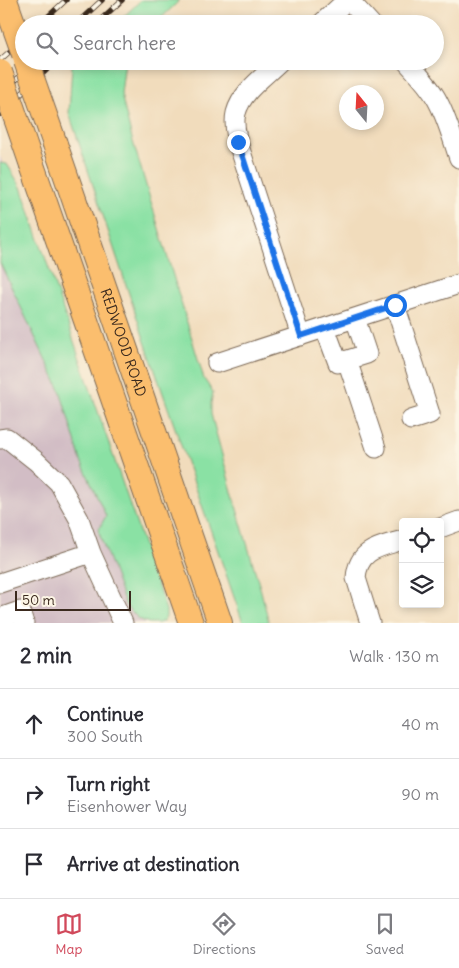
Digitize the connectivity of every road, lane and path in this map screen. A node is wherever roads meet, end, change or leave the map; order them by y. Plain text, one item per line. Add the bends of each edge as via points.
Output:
1 (5, 0) edge
2 (348, 0) edge
3 (331, 15) edge
4 (362, 15) edge
5 (15, 28) edge
6 (29, 70) edge
7 (270, 70) edge
8 (414, 70) edge
9 (0, 72) edge
10 (459, 158) edge
11 (459, 284) edge
12 (395, 305) junction
13 (355, 318) junction
14 (325, 328) junction
15 (301, 336) junction
16 (347, 360) junction
17 (216, 363) dead end
18 (410, 420) dead end
19 (0, 439) edge
20 (376, 448) dead end
21 (459, 522) edge
22 (444, 527) edge
23 (399, 541) edge
24 (91, 553) junction
25 (0, 583) edge
26 (0, 618) edge
27 (24, 623) edge
28 (123, 623) edge
29 (191, 623) edge
30 (220, 623) edge
31 (370, 623) edge

1 - 5 main road, bridge
2 - 3 street
2 - 4 street
6 - 30 main road, REDWOOD ROAD, bridge
7 - 15 street via 245,96 236,112 236,127 241,152
8 - 10 street via 436,97
9 - 29 main road, REDWOOD ROAD, bridge
11 - 12 street
12 - 13 street
12 - 18 street via 430,414
13 - 14 street
13 - 16 street via 367,354
14 - 15 street
14 - 16 street via 338,363
15 - 17 street
16 - 20 street
19 - 24 street via 7,438 18,446 59,483 79,519
21 - 22 street
23 - 31 street via 368,552 359,564 356,578
24 - 25 street
24 - 28 street
26 - 27 street via 20,611

